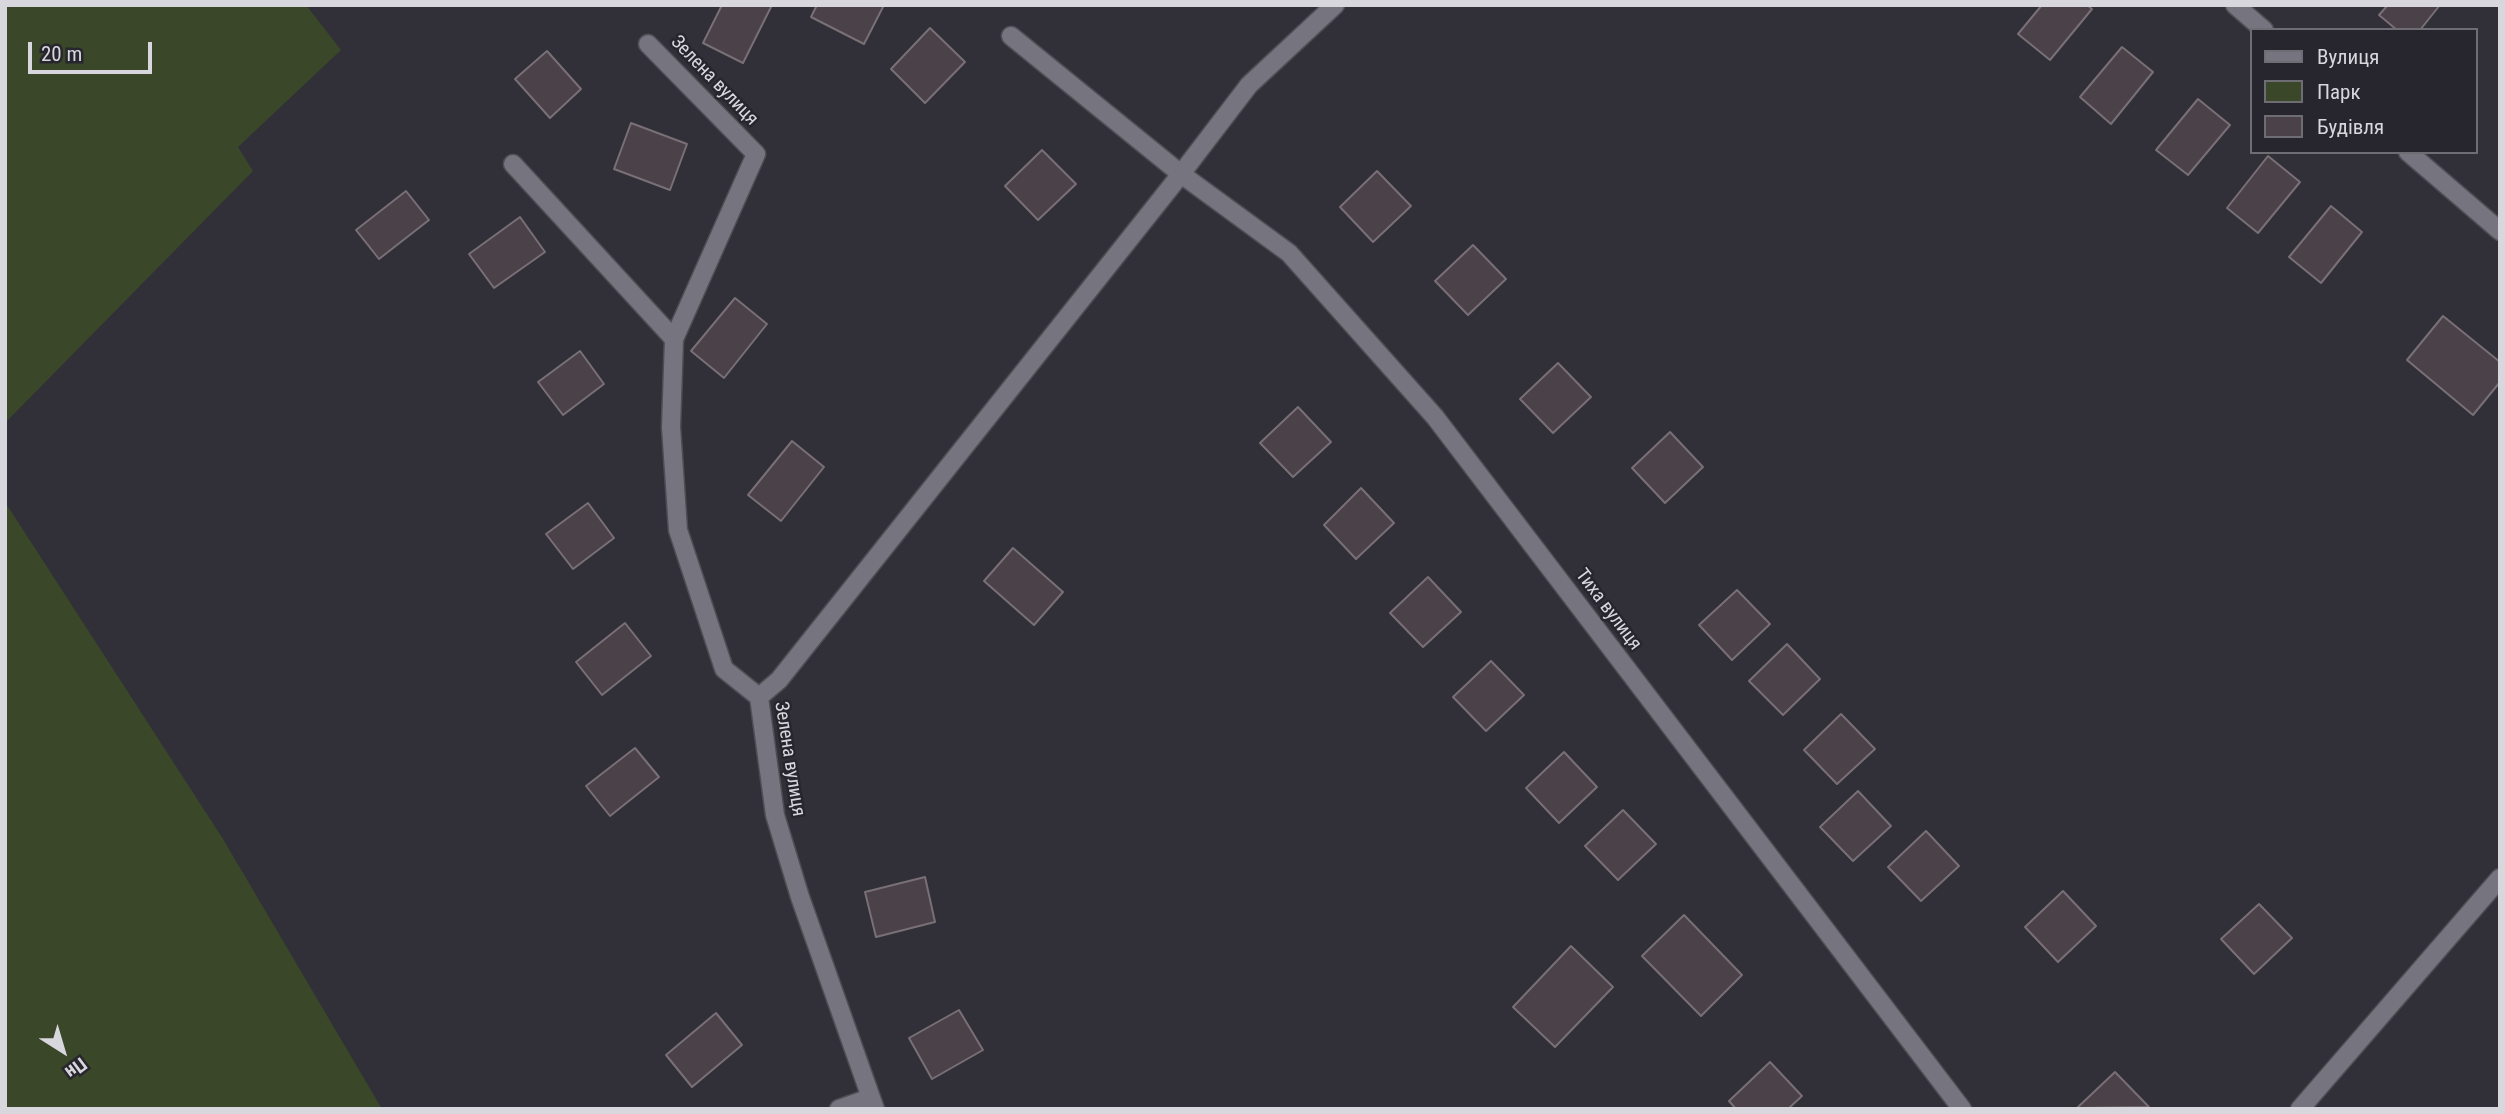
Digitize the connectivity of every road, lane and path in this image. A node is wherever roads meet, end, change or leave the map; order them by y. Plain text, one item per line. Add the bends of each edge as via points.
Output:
1 (1335, 5) edge
2 (2235, 5) edge
3 (2262, 28) edge
4 (1011, 36) dead end
5 (648, 44) dead end
6 (2410, 154) edge
7 (513, 164) dead end
8 (1181, 174) junction
9 (2500, 230) edge
10 (674, 339) junction
11 (759, 697) junction
12 (2500, 878) edge
13 (873, 1103) edge
14 (839, 1109) edge
15 (1962, 1109) edge
16 (2300, 1109) edge

1 - 8 street via 1248,85
2 - 3 street
4 - 8 street, Тиха вулиця
5 - 10 street, Зелена вулиця via 756,154
6 - 9 street
7 - 10 street
8 - 11 street via 779,680
8 - 15 street, Тиха вулиця via 1289,253 1435,418
10 - 11 street, Зелена вулиця via 671,427 678,530 724,669
11 - 13 street, Зелена вулиця via 775,815
12 - 16 street
13 - 14 street

